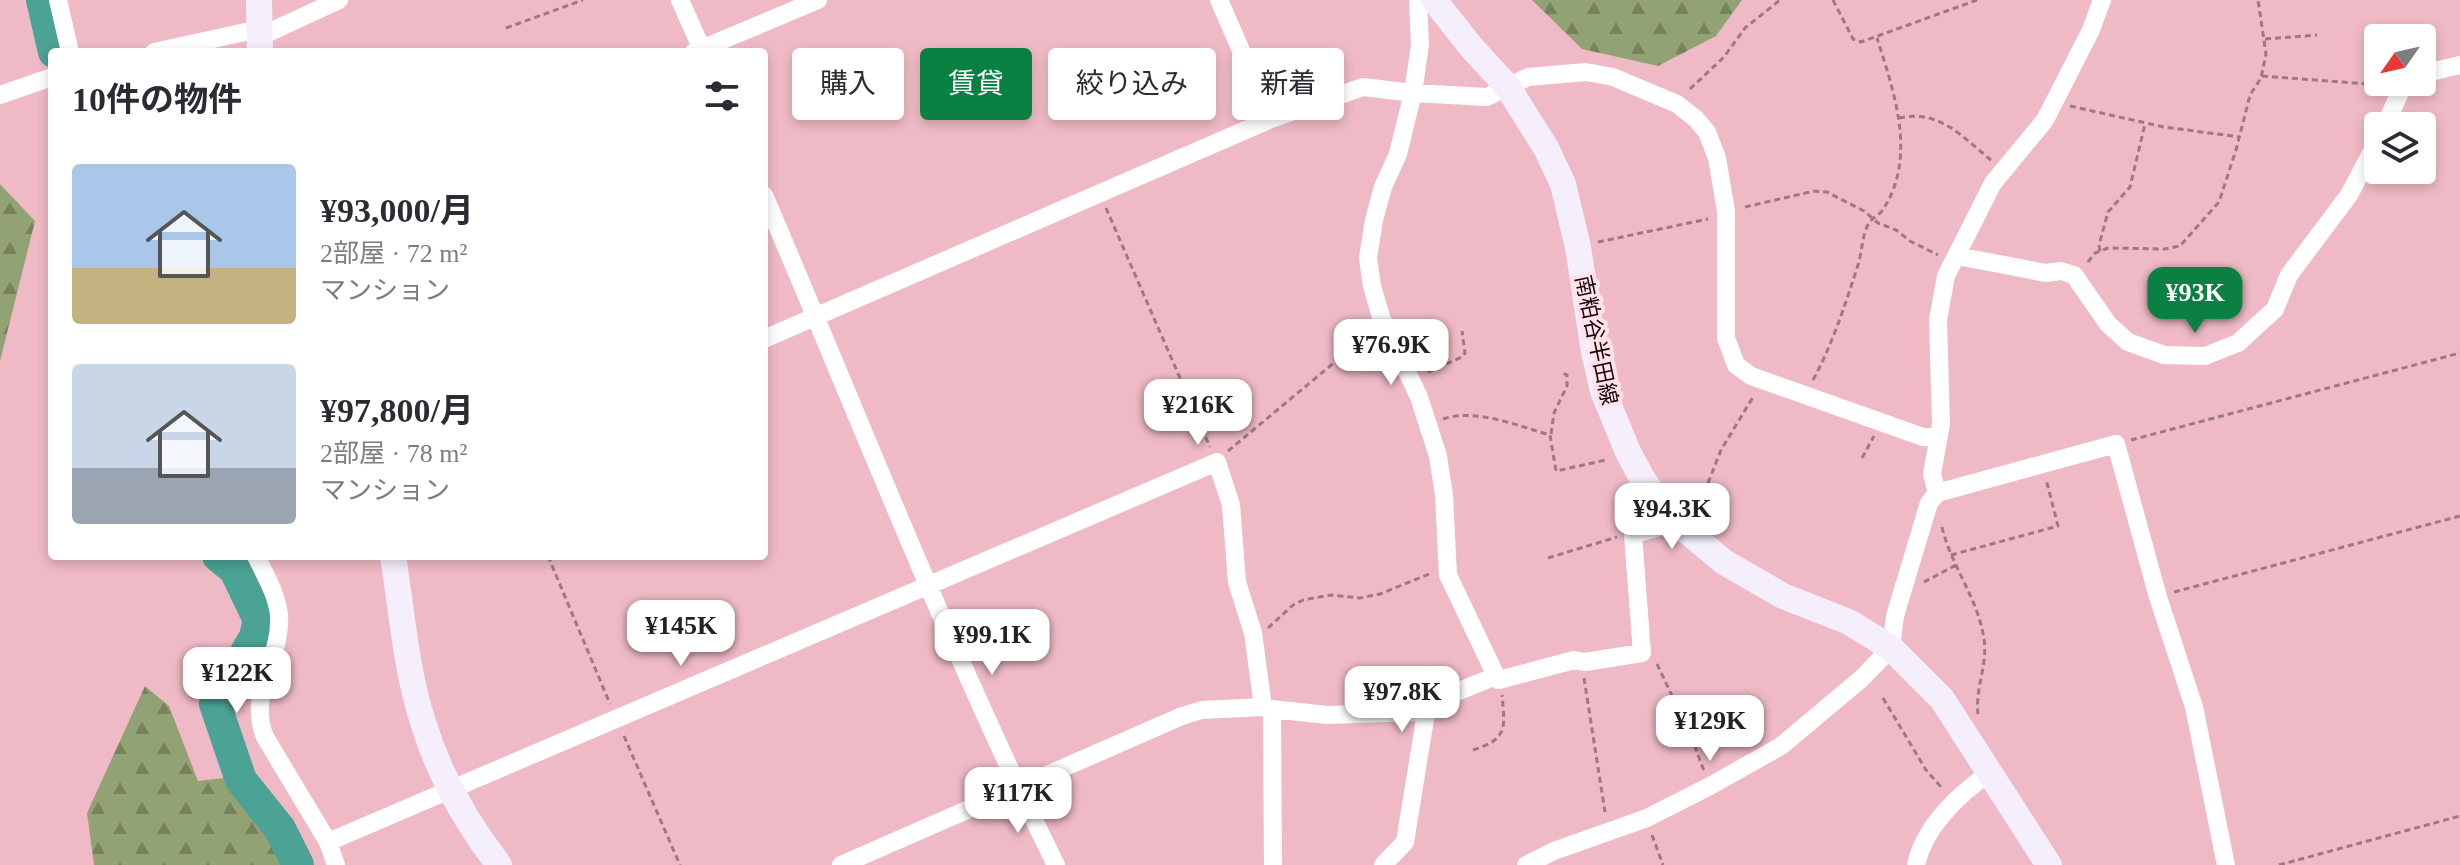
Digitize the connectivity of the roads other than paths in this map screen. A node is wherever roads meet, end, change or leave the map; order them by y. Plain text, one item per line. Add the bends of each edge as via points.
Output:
1 (58, 0) edge
2 (259, 0) edge
3 (339, 0) edge
4 (680, 0) edge
5 (818, 0) edge
6 (1219, 0) edge
7 (1418, 0) edge
8 (1434, 0) edge
9 (2102, 0) edge
10 (259, 39) edge
11 (69, 48) edge
12 (186, 48) edge
13 (699, 48) edge
14 (707, 48) edge
15 (1240, 48) edge
16 (2460, 65) edge
17 (2436, 71) edge
18 (48, 78) edge
19 (1507, 86) junction
20 (1413, 93) junction
21 (1344, 94) edge
22 (0, 95) edge
23 (1269, 120) edge
24 (2364, 167) edge
25 (768, 204) edge
26 (1955, 259) junction
27 (816, 317) junction
28 (768, 337) edge
29 (1938, 437) junction
30 (1936, 494) junction
31 (1681, 526) junction
32 (258, 560) edge
33 (394, 560) edge
34 (928, 584) junction
35 (1891, 648) junction
36 (1497, 678) junction
37 (1427, 707) junction
38 (1268, 708) junction
39 (1988, 774) junction
40 (1018, 787) junction
41 (450, 790) junction
42 (328, 842) junction
43 (336, 865) edge
44 (499, 865) edge
45 (841, 865) edge
46 (1056, 865) edge
47 (1273, 865) edge
48 (1383, 865) edge
49 (1526, 865) edge
50 (1916, 865) edge
51 (2049, 865) edge
52 (2226, 865) edge

1 - 11 street
2 - 10 main road
3 - 10 street
4 - 13 street
5 - 14 street
6 - 15 street
7 - 20 street via 1420,45
8 - 19 main road, 南粕谷半田線
9 - 26 street via 2045,120 1993,183
10 - 12 street
16 - 17 street
18 - 22 street
19 - 20 street via 1487,97
19 - 29 street via 1528,77 1586,72 1613,77 1677,104 1696,119 1717,158 1726,213 1726,338 1736,365 1751,376 1881,423
19 - 31 main road, 南粕谷半田線 via 1563,184 1603,391 1642,478
20 - 21 street via 1363,87
20 - 36 street via 1374,220 1368,258 1372,286 1438,456 1448,575
23 - 27 street
24 - 26 street via 2289,275 2275,309 2238,343 2205,356 2164,355 2128,342 2108,324 2074,275
25 - 27 street
26 - 29 street via 1946,276 1938,320
27 - 28 street
27 - 34 street
29 - 30 street via 1932,474
30 - 35 street via 1895,616
30 - 52 street via 2116,444 2194,707
31 - 35 main road, 南粕谷半田線 via 1724,562
31 - 36 street via 1633,535 1642,653 1574,660
32 - 42 street via 279,618 258,721
33 - 41 main road via 418,706
34 - 38 street via 1217,462 1231,505 1237,582
34 - 40 street
34 - 41 street
35 - 39 main road, 南粕谷半田線 via 1942,699
35 - 49 street via 1781,746 1647,818
36 - 37 street
37 - 38 street via 1417,712 1327,715
37 - 48 street via 1405,842
38 - 40 street via 1202,710 1182,716
38 - 47 street
39 - 50 street via 1932,829
39 - 51 main road, 南粕谷半田線
40 - 45 street
40 - 46 street
41 - 42 street
41 - 44 main road
42 - 43 street

